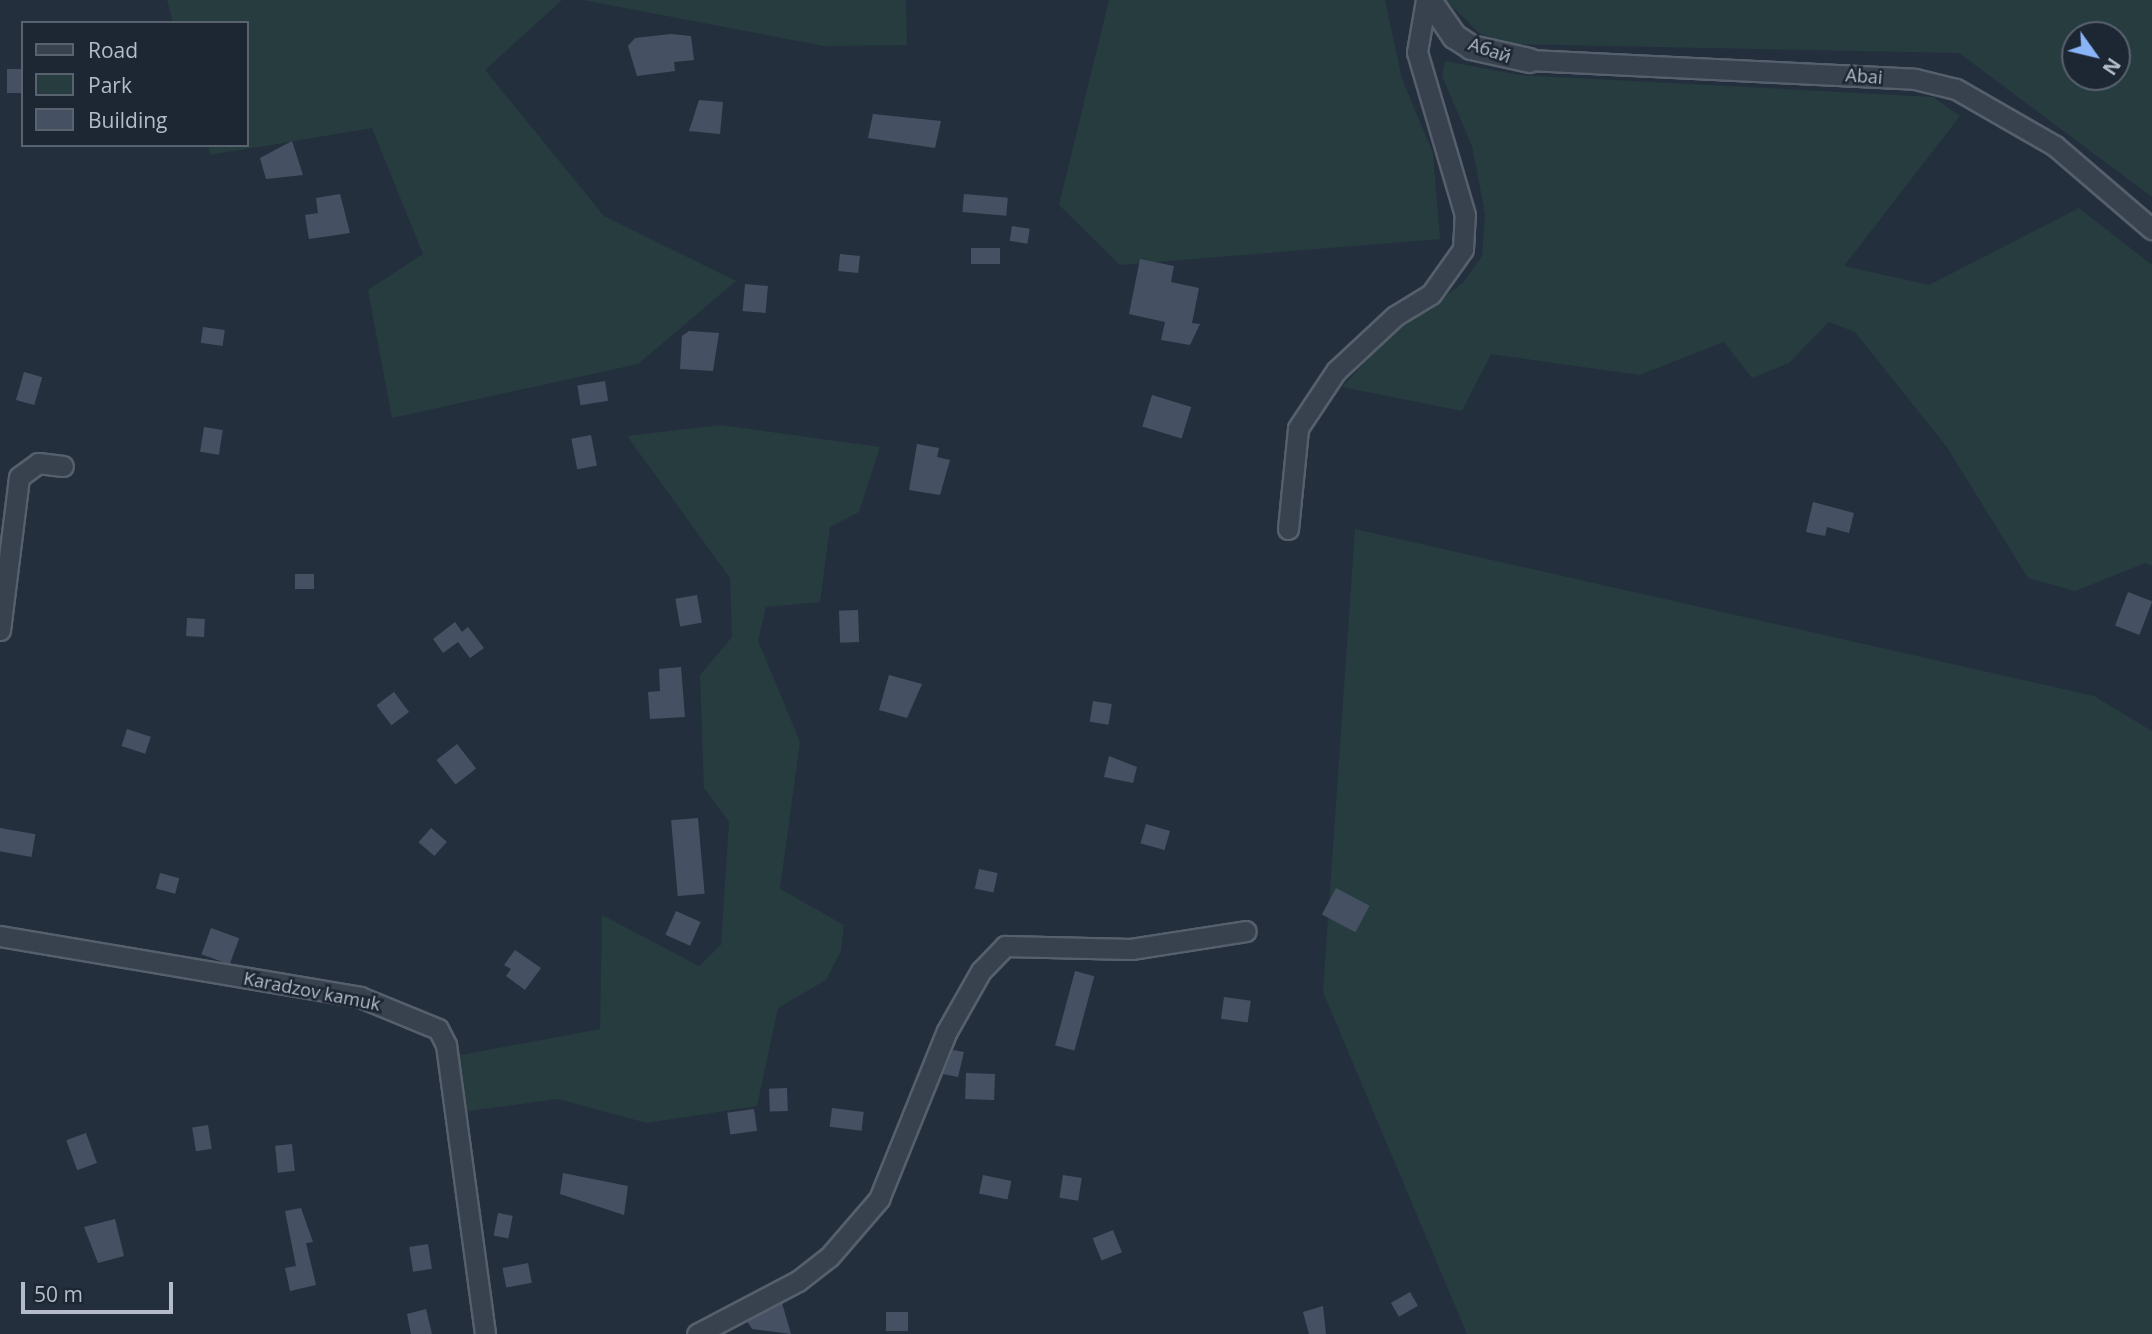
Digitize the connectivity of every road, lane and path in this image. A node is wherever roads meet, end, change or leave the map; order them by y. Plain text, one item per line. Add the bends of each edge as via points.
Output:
1 (1428, 0) edge
2 (1528, 60) joint
3 (2152, 229) edge
4 (63, 466) dead end
5 (1288, 529) dead end
6 (0, 630) edge
7 (1246, 931) dead end
8 (0, 936) edge
9 (485, 1334) edge
10 (697, 1334) edge

1 - 2 street, Абай via 1454,36 1471,47
1 - 5 street via 1417,52 1465,215 1463,249 1432,294 1395,316 1336,371 1298,428
2 - 3 street, Abai via 1915,79 1956,89 2055,146
4 - 6 street via 38,463 19,477
7 - 10 street via 1131,949 1005,946 981,971 947,1031 879,1199 829,1257 798,1281
8 - 9 street, Karadzov kamuk via 360,997 438,1029 446,1045

